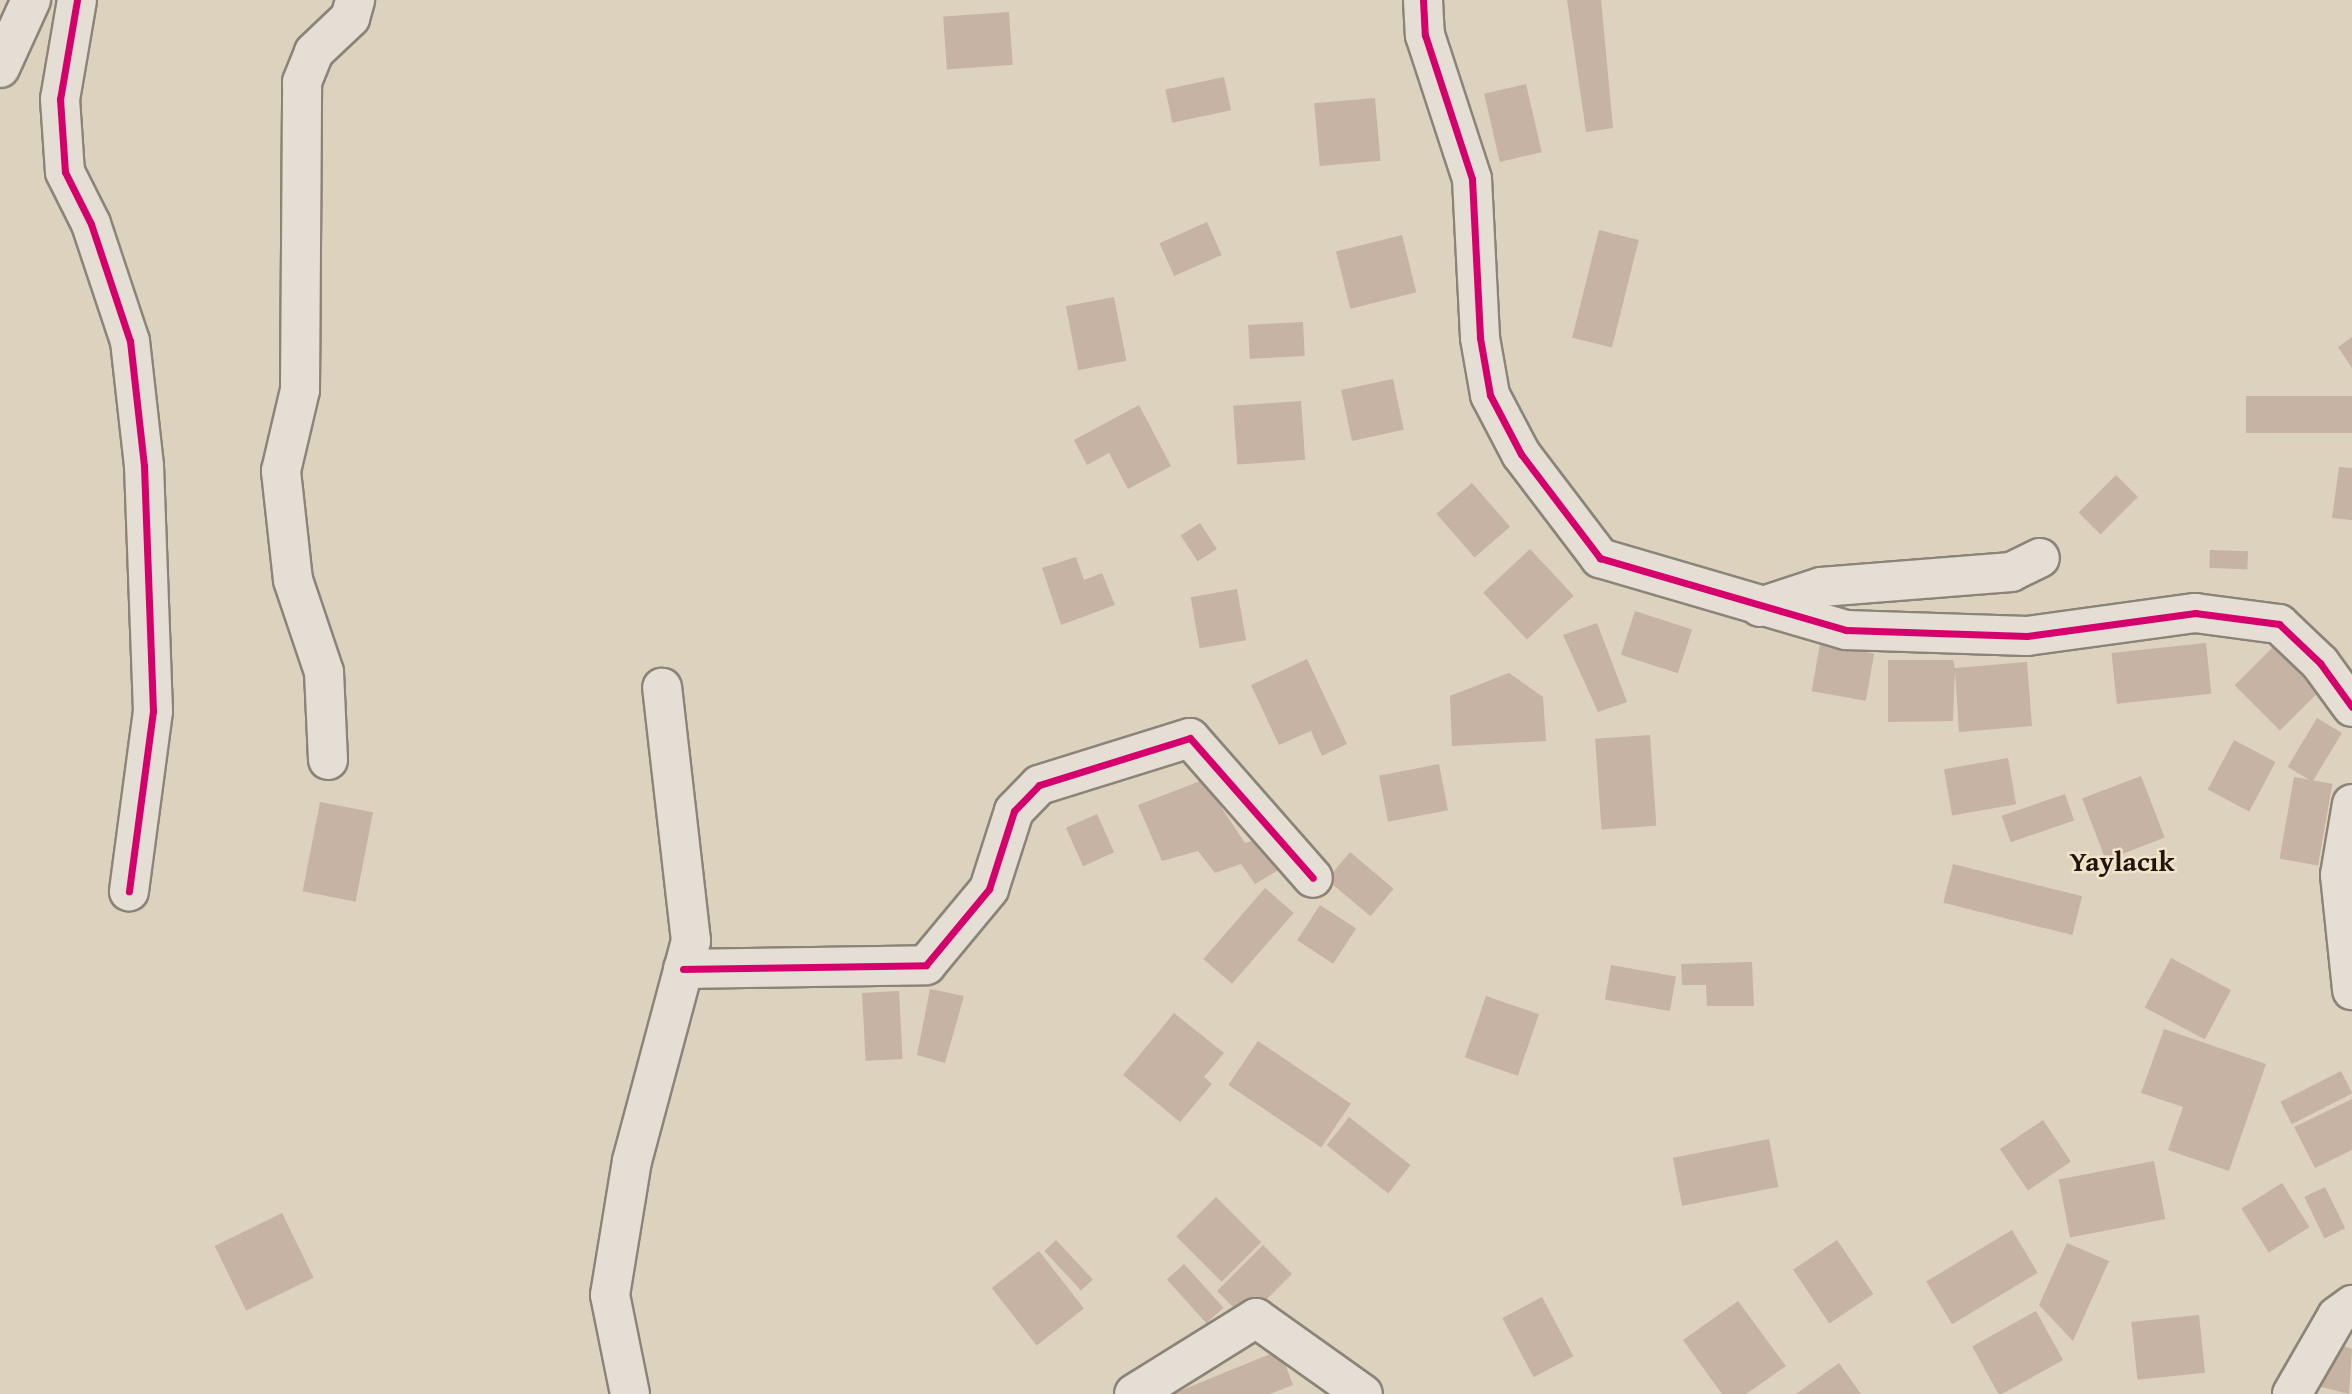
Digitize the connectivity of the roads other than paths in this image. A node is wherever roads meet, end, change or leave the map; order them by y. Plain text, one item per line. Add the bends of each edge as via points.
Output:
1 (31, 0) edge
2 (77, 0) edge
3 (355, 0) edge
4 (1423, 0) edge
5 (0, 68) edge
6 (2040, 558) dead end
7 (1760, 607) junction
8 (662, 688) dead end
9 (2352, 707) edge
10 (328, 760) dead end
11 (2352, 804) edge
12 (1313, 878) dead end
13 (129, 891) dead end
14 (683, 968) junction
15 (2352, 990) edge
16 (2352, 1305) edge
17 (630, 1394) edge
18 (1134, 1394) edge
19 (1363, 1394) edge
20 (2292, 1394) edge

1 - 5 street
2 - 13 street via 60,99 65,172 91,224 130,341 144,466 153,711
3 - 10 street via 350,18 314,52 302,82 300,390 281,471 293,580 324,672
4 - 7 street via 1425,35 1472,179 1480,338 1490,395 1521,454 1600,558
6 - 7 street via 2011,572 1821,587
7 - 9 street via 1846,630 2027,636 2195,613 2279,624 2320,663
8 - 14 street via 691,941
11 - 15 street via 2340,876
12 - 14 street via 1190,738 1039,785 1014,811 989,889 926,965
14 - 17 street via 632,1161 610,1295
16 - 20 street via 2337,1316
18 - 19 street via 1256,1318

